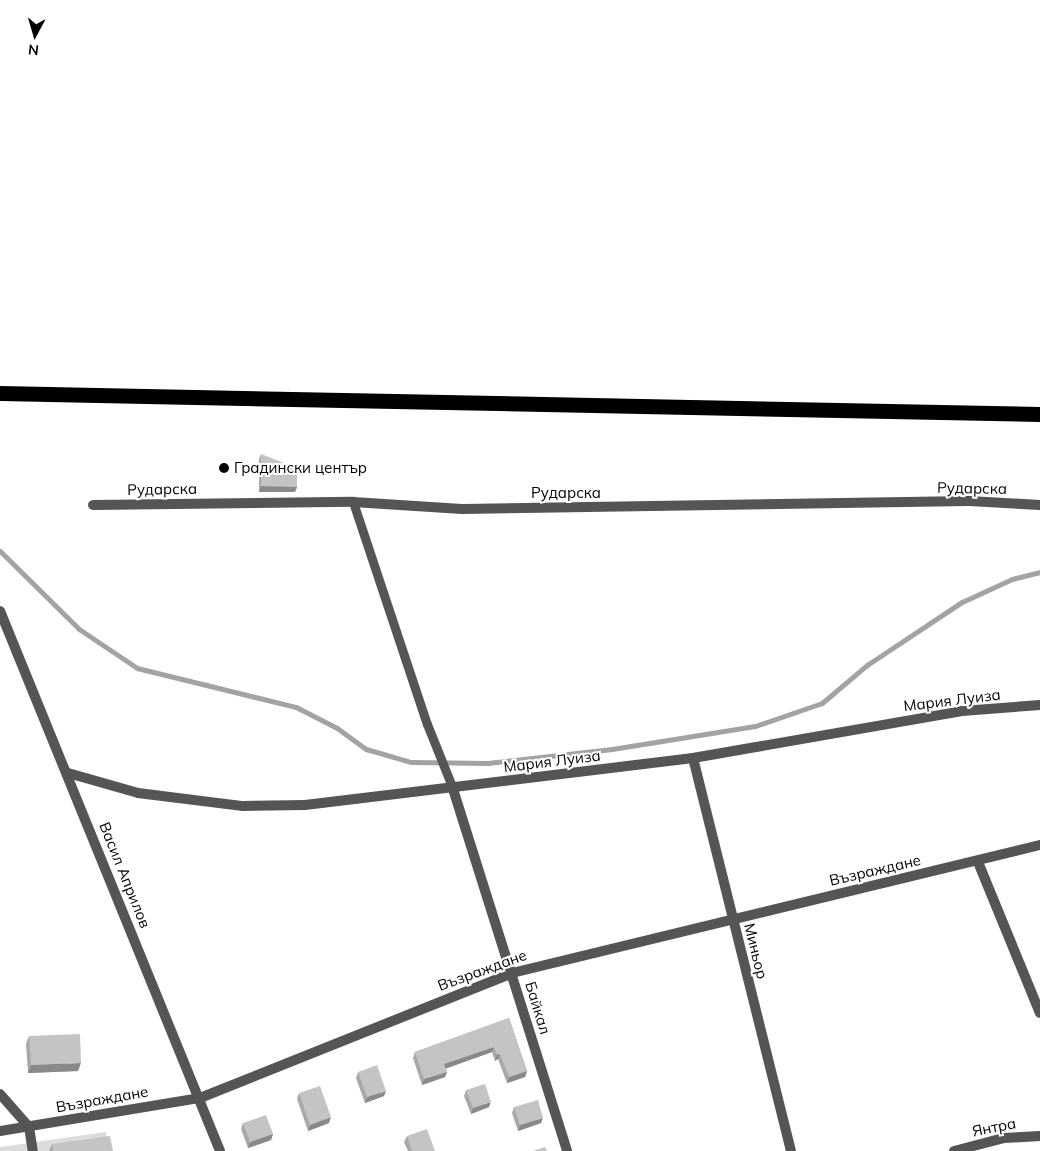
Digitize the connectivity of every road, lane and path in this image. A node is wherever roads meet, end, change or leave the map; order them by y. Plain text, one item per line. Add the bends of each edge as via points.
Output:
1 (0, 393) edge
2 (1040, 414) edge
3 (352, 502) junction
4 (93, 505) dead end
5 (1040, 505) edge
6 (0, 611) edge
7 (1040, 705) edge
8 (693, 758) junction
9 (68, 773) junction
10 (453, 789) junction
11 (1040, 845) edge
12 (978, 862) junction
13 (732, 917) junction
14 (512, 972) junction
15 (1040, 1013) edge
16 (0, 1094) edge
17 (200, 1098) junction
18 (29, 1127) junction
19 (0, 1131) edge
20 (1040, 1136) edge
21 (33, 1151) edge
22 (220, 1151) edge
23 (567, 1151) edge
24 (791, 1151) edge
25 (954, 1151) edge

1 - 2 highway
3 - 4 street, Рударска
3 - 5 street, Рударска via 462,509 969,501
3 - 10 lane
6 - 9 street, Васил Априлов
7 - 8 street, Мария Луиза via 962,710
8 - 10 street, Мария Луиза
8 - 13 street, Миньор
9 - 10 street, Мария Луиза via 138,793 243,806 305,805
9 - 17 street, Васил Априлов
10 - 14 street, Байкал
11 - 12 street, Възраждане
12 - 13 street, Възраждане
12 - 15 street
13 - 14 street, Възраждане
13 - 24 street, Миньор
14 - 17 street, Възраждане
14 - 23 street, Байкал
16 - 18 street
17 - 18 street, Възраждане
17 - 22 street, Васил Априлов
18 - 19 street, Възраждане
18 - 21 street
20 - 25 street, Янтра via 1004,1138

